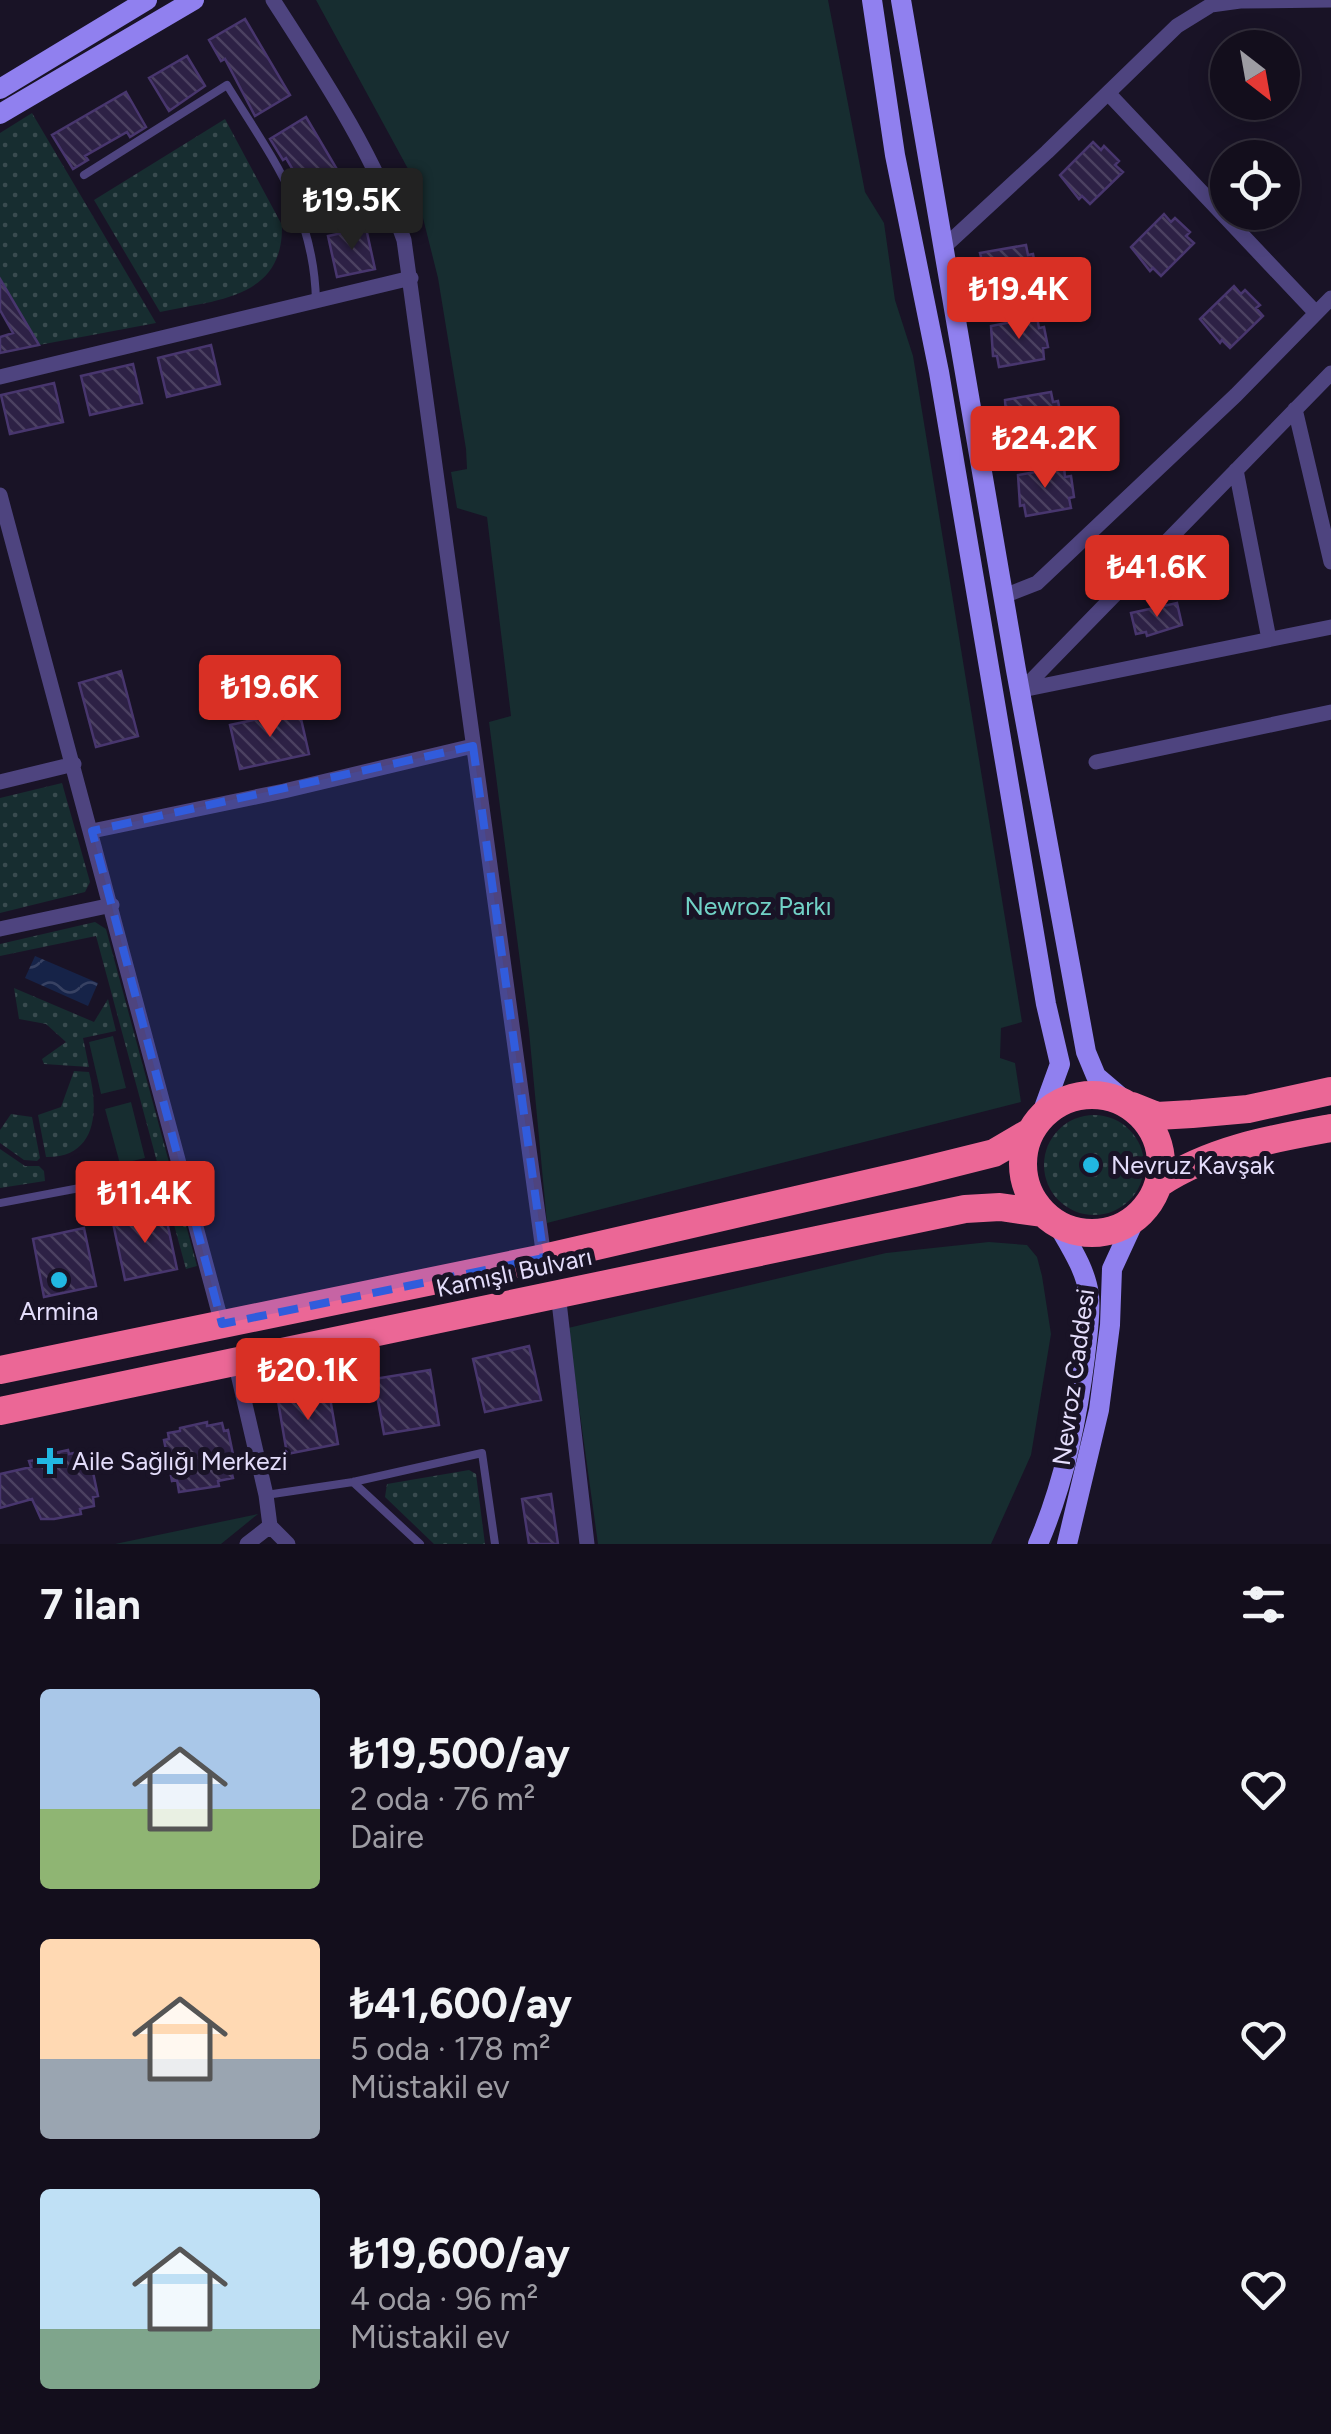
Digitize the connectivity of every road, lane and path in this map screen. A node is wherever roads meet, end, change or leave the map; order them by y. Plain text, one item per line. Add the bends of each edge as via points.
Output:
1 (147, 0) edge
2 (194, 0) edge
3 (273, 0) edge
4 (872, 0) edge
5 (901, 0) edge
6 (1331, 0) edge
7 (3, 82) edge
8 (1108, 93) junction
9 (0, 114) edge
10 (84, 175) dead end
11 (944, 246) junction
12 (411, 278) junction
13 (1331, 298) edge
14 (316, 301) junction
15 (1316, 313) junction
16 (1331, 373) edge
17 (0, 377) edge
18 (1296, 409) junction
19 (1236, 470) junction
20 (0, 496) edge
21 (1331, 562) edge
22 (1004, 596) junction
23 (1331, 626) edge
24 (1269, 639) junction
25 (1021, 690) junction
26 (1331, 712) edge
27 (473, 746) junction
28 (1096, 762) dead end
29 (74, 764) junction
30 (0, 782) edge
31 (92, 830) junction
32 (112, 905) junction
33 (0, 929) edge
34 (1331, 1092) edge
35 (1130, 1105) junction
36 (1035, 1126) junction
37 (1331, 1128) edge
38 (143, 1176) dead end
39 (1160, 1183) junction
40 (0, 1202) edge
41 (1050, 1218) junction
42 (1135, 1219) junction
43 (544, 1258) junction
44 (558, 1294) junction
45 (222, 1324) junction
46 (235, 1361) junction
47 (0, 1370) edge
48 (0, 1411) edge
49 (353, 1482) junction
50 (266, 1495) junction
51 (270, 1526) junction
52 (247, 1544) edge
53 (288, 1544) edge
54 (420, 1544) edge
55 (495, 1544) edge
56 (587, 1544) edge
57 (1038, 1544) edge
58 (1067, 1544) edge

1 - 7 main road
2 - 9 main road
3 - 12 street via 374,167 404,240
4 - 36 main road via 894,155 939,372 1060,1064
5 - 11 main road
6 - 8 street via 1211,5 1176,26
8 - 11 street
8 - 15 street
10 - 14 lane via 228,85 302,213
11 - 22 main road
12 - 14 street
12 - 27 street
13 - 15 street
14 - 17 street
15 - 22 street via 1037,583
16 - 18 street
18 - 19 street
18 - 21 street
19 - 24 street
19 - 25 street
20 - 29 street
22 - 25 main road
23 - 24 street
24 - 25 street
25 - 35 main road via 1086,1052 1096,1076
26 - 28 street
27 - 31 street
27 - 43 street
29 - 30 street
29 - 31 street
31 - 32 street
32 - 33 street
32 - 45 street
34 - 35 highway via 1248,1110 1175,1115
35 - 36 highway via 1088,1094 1066,1100
35 - 39 highway via 1158,1139
36 - 41 highway via 1025,1183
36 - 43 highway, Kamışlı Bulvarı via 994,1153
37 - 39 highway via 1256,1142 1185,1166
38 - 40 lane
39 - 42 highway
41 - 42 highway via 1096,1234
41 - 44 highway, Kamışlı Bulvarı via 965,1209
41 - 57 main road, Nevroz Caddesi via 1080,1267 1089,1322 1070,1444
42 - 58 main road, Nevroz Caddesi via 1112,1269 1098,1410
43 - 45 highway, Kamışlı Bulvarı
44 - 46 highway, Kamışlı Bulvarı
44 - 56 street
45 - 47 highway, Kamışlı Bulvarı
46 - 48 highway, Kamışlı Bulvarı
46 - 50 street
49 - 50 lane
49 - 54 lane
49 - 55 lane via 482,1452
50 - 51 street
51 - 52 street
51 - 53 street

